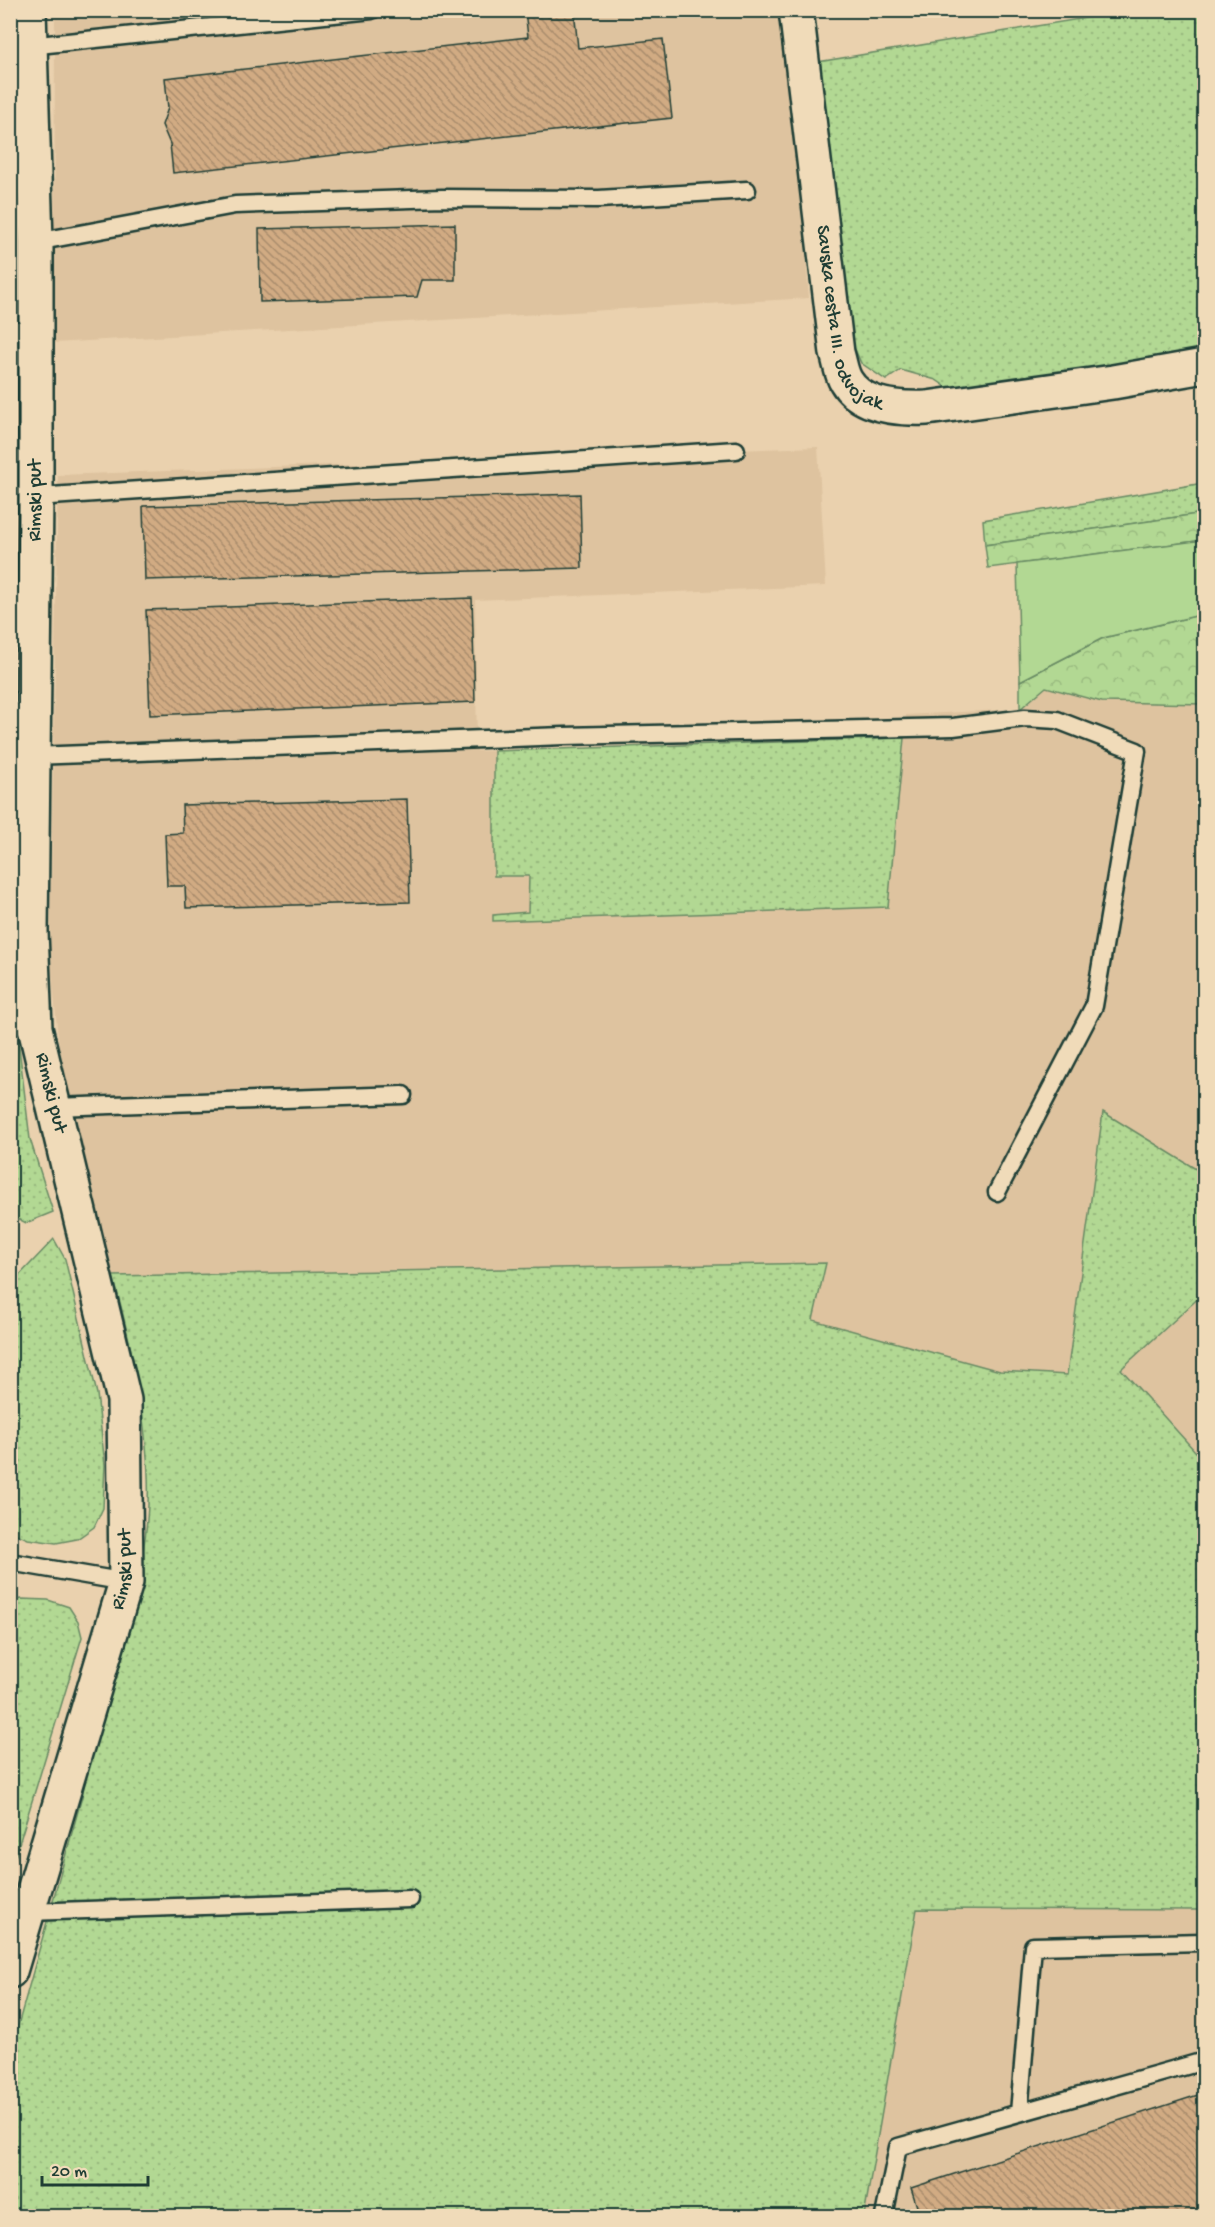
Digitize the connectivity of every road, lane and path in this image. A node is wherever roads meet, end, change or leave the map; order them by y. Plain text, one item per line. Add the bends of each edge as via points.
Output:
1 (29, 10) edge
2 (372, 10) edge
3 (796, 10) edge
4 (28, 46) junction
5 (747, 190) dead end
6 (36, 242) junction
7 (23, 329) edge
8 (1204, 366) edge
9 (736, 450) dead end
10 (36, 497) junction
11 (22, 616) edge
12 (33, 756) junction
13 (402, 1095) dead end
14 (54, 1107) junction
15 (997, 1192) dead end
16 (10, 1562) edge
17 (126, 1582) junction
18 (410, 1899) dead end
19 (28, 1912) junction
20 (1204, 1942) edge
21 (10, 1971) edge
22 (1204, 2061) edge
23 (1019, 2113) junction
24 (884, 2217) edge

1 - 4 street, Rimski put
2 - 4 lane
3 - 8 street, Savska cesta III. odvojak via 837,353 846,381 861,395 902,409 927,408
4 - 6 street, Rimski put
5 - 6 lane via 599,199 442,198 235,205
6 - 7 street, Rimski put
7 - 10 street, Rimski put
9 - 10 lane
10 - 11 street, Rimski put
11 - 12 street, Rimski put
12 - 14 street, Rimski put via 34,1028
12 - 15 lane via 564,736 953,727 1025,718 1057,720 1137,751 1094,1006
13 - 14 lane
14 - 17 street, Rimski put via 124,1400
16 - 17 lane
17 - 19 street, Rimski put
18 - 19 lane
19 - 21 street, Rimski put
20 - 23 lane via 1033,1946
22 - 23 lane
23 - 24 lane via 898,2147

